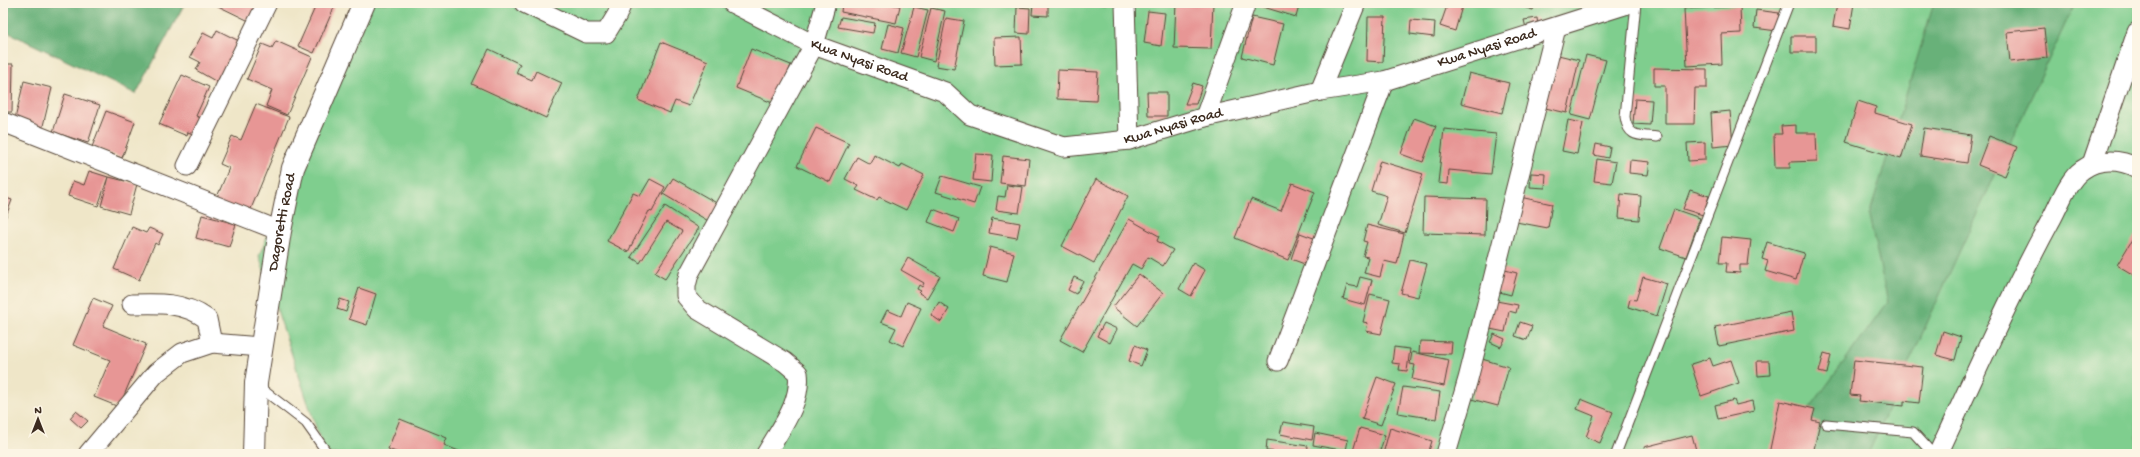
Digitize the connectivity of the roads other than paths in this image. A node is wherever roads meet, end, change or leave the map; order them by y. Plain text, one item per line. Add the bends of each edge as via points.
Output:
1 (267, 3) edge
2 (364, 3) edge
3 (524, 3) edge
4 (622, 3) edge
5 (732, 3) edge
6 (826, 3) edge
7 (1125, 3) edge
8 (1246, 3) edge
9 (1356, 3) edge
10 (1631, 3) edge
11 (1636, 3) edge
12 (1789, 3) edge
13 (1556, 28) junction
14 (2137, 32) edge
15 (814, 44) junction
16 (1384, 81) junction
17 (1320, 91) junction
18 (1205, 117) junction
19 (3, 122) edge
20 (1657, 137) dead end
21 (1129, 140) junction
22 (2092, 164) junction
23 (187, 166) dead end
24 (2137, 168) edge
25 (280, 231) junction
26 (132, 304) dead end
27 (212, 343) junction
28 (261, 347) junction
29 (1278, 361) dead end
30 (256, 383) junction
31 (1826, 424) dead end
32 (88, 454) edge
33 (254, 454) edge
34 (328, 454) edge
35 (766, 454) edge
36 (1446, 454) edge
37 (1616, 454) edge
38 (1933, 454) edge
39 (1938, 454) edge

1 - 23 street
2 - 25 main road, Dagoretti Road via 293,168
3 - 4 street via 586,33 606,33
5 - 15 street, Kwa Nyasi Road
6 - 15 street
7 - 21 street
8 - 18 street
9 - 17 street
10 - 13 street, Kwa Nyasi Road
11 - 20 lane via 1626,124 1634,134
12 - 37 lane
13 - 16 street, Kwa Nyasi Road
13 - 36 street via 1468,379
14 - 22 street
15 - 21 street, Kwa Nyasi Road via 945,92 970,115 1064,147
15 - 35 street via 689,274 686,286 686,296 697,309 785,362 798,373 800,386 797,398
16 - 17 street, Kwa Nyasi Road
16 - 29 street
17 - 18 street, Kwa Nyasi Road
18 - 21 street, Kwa Nyasi Road
19 - 25 street
22 - 24 street via 2119,161
22 - 39 street via 2074,177 2036,248
25 - 28 main road, Dagoretti Road
26 - 27 street via 163,303 183,306 199,313 207,319
27 - 28 street
27 - 32 street via 182,353 156,373
28 - 30 main road, Dagoretti Road
30 - 33 main road, Dagoretti Road
30 - 34 lane via 306,423
31 - 38 lane via 1913,432

